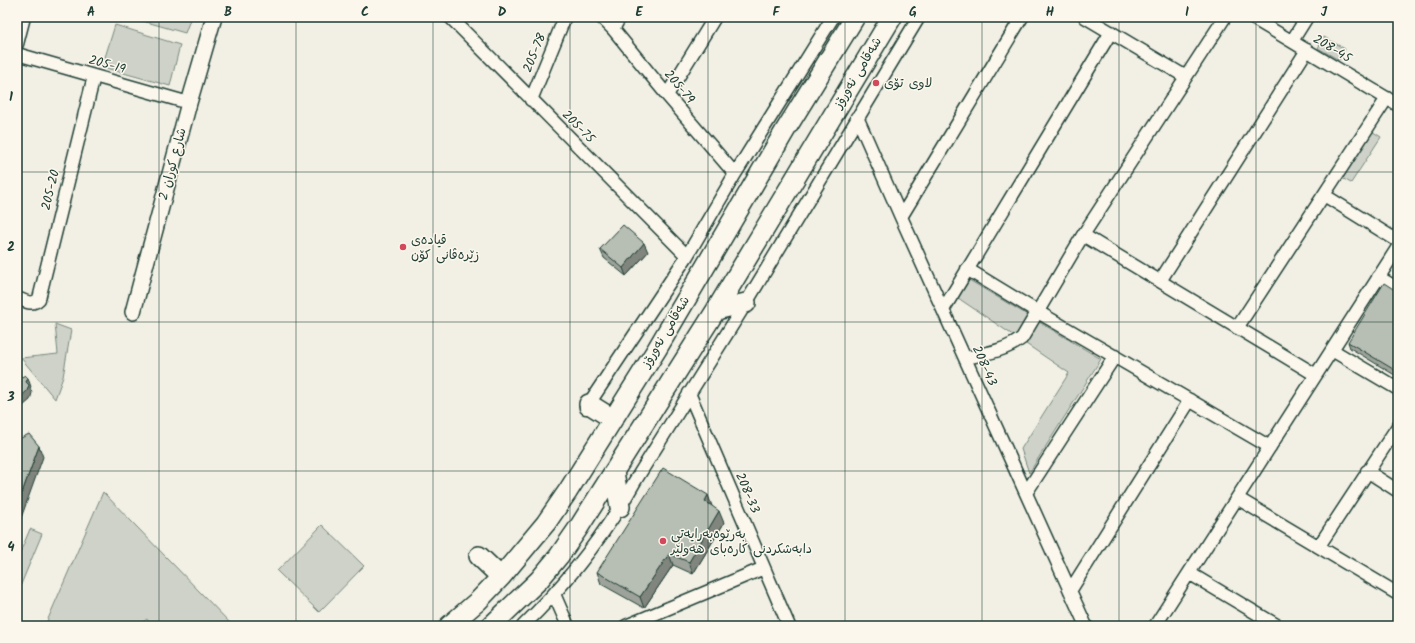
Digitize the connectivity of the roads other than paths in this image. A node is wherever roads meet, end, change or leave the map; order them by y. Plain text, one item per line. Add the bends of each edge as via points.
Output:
1 (24, 17) edge
2 (214, 17) edge
3 (566, 17) edge
4 (601, 17) edge
5 (620, 17) edge
6 (715, 17) edge
7 (833, 17) edge
8 (855, 17) edge
9 (892, 17) edge
10 (918, 17) edge
11 (1022, 17) edge
12 (1085, 17) edge
13 (1225, 17) edge
14 (1251, 17) edge
15 (1307, 17) edge
16 (455, 19) edge
17 (613, 30) junction
18 (1111, 32) junction
19 (1292, 41) junction
20 (17, 44) edge
21 (1307, 50) junction
22 (17, 54) edge
23 (94, 76) junction
24 (1186, 77) junction
25 (667, 95) junction
26 (1387, 98) junction
27 (531, 100) junction
28 (189, 103) junction
29 (1398, 105) edge
30 (857, 117) junction
31 (735, 174) junction
32 (1324, 195) junction
33 (901, 217) junction
34 (1083, 235) junction
35 (1398, 241) edge
36 (1398, 247) edge
37 (687, 256) junction
38 (967, 269) junction
39 (1378, 277) junction
40 (1160, 281) junction
41 (1398, 288) edge
42 (22, 300) edge
43 (746, 303) junction
44 (716, 310) junction
45 (943, 310) junction
46 (133, 312) dead end
47 (1038, 312) junction
48 (1237, 328) junction
49 (657, 349) junction
50 (1332, 350) junction
51 (1115, 356) junction
52 (965, 358) junction
53 (682, 364) junction
54 (1316, 375) junction
55 (1398, 389) edge
56 (689, 394) junction
57 (1190, 400) junction
58 (587, 407) joint
59 (613, 419) junction
60 (1398, 426) edge
61 (1270, 447) junction
62 (614, 472) junction
63 (1367, 472) junction
64 (1398, 491) edge
65 (1026, 493) junction
66 (1237, 498) junction
67 (620, 507) junction
68 (1319, 546) junction
69 (479, 556) dead end
70 (764, 568) junction
71 (1189, 573) junction
72 (502, 577) junction
73 (1070, 592) junction
74 (554, 594) junction
75 (1398, 594) edge
76 (449, 626) edge
77 (490, 626) edge
78 (523, 626) edge
79 (568, 626) edge
80 (626, 626) edge
81 (789, 626) edge
82 (1086, 626) edge
83 (1155, 626) edge
84 (1278, 626) edge

1 - 20 street
2 - 28 street, شارع كوران 2
3 - 27 street, 205-78
4 - 17 street, 205-79
5 - 17 street
6 - 25 street
7 - 31 street
8 - 49 main road, شەقامی نەورۆز
9 - 44 main road, شەقامی نەورۆز
10 - 30 street
11 - 33 street
12 - 18 street
13 - 24 street
14 - 19 street, 208-45
15 - 19 street
16 - 27 street, 205-75
17 - 25 street, 205-79
18 - 24 street
18 - 38 street
19 - 21 street, 208-45
21 - 26 street, 208-45
21 - 40 street
22 - 23 street, 205-19
23 - 28 street, 205-19
23 - 42 street, 205-20 via 39,299 34,303
24 - 34 street
25 - 31 street, 205-79
26 - 29 street, 208-45
26 - 32 street
27 - 37 street, 205-75
28 - 46 street, شارع كوران 2
30 - 33 street, 208-43
30 - 43 street
31 - 37 street
32 - 35 street
32 - 48 street
33 - 45 street, 208-43
34 - 40 street
34 - 47 street
36 - 39 street
37 - 58 street
38 - 45 street
38 - 47 street
39 - 41 street
39 - 50 street
40 - 48 street
43 - 44 main road
43 - 56 street
44 - 53 main road, شەقامی نەورۆز
45 - 52 street, 208-43
47 - 51 street
47 - 52 street via 1022,338 1014,345
48 - 54 street
49 - 53 main road
49 - 59 main road, شەقامی نەورۆز
50 - 54 street
50 - 55 street
51 - 57 street
51 - 65 street
52 - 65 street, 208-43
53 - 62 main road, شەقامی نەورۆز
54 - 61 street
56 - 67 street
56 - 70 street, 208-33
57 - 61 street
57 - 73 street
58 - 59 main road
59 - 72 main road, شەقامی نەورۆز via 546,523
60 - 63 street
61 - 66 street
62 - 67 main road
62 - 77 main road, شەقامی نەورۆز via 559,556 539,580
63 - 64 street
63 - 68 street
65 - 73 street, 208-43
66 - 68 street
66 - 71 street
67 - 74 street via 580,564
68 - 75 street
69 - 72 main road
70 - 80 street
70 - 81 street, 208-33
71 - 83 street
71 - 84 street
72 - 76 main road, شەقامی نەورۆز
73 - 82 street, 208-43
74 - 78 street
74 - 79 street

